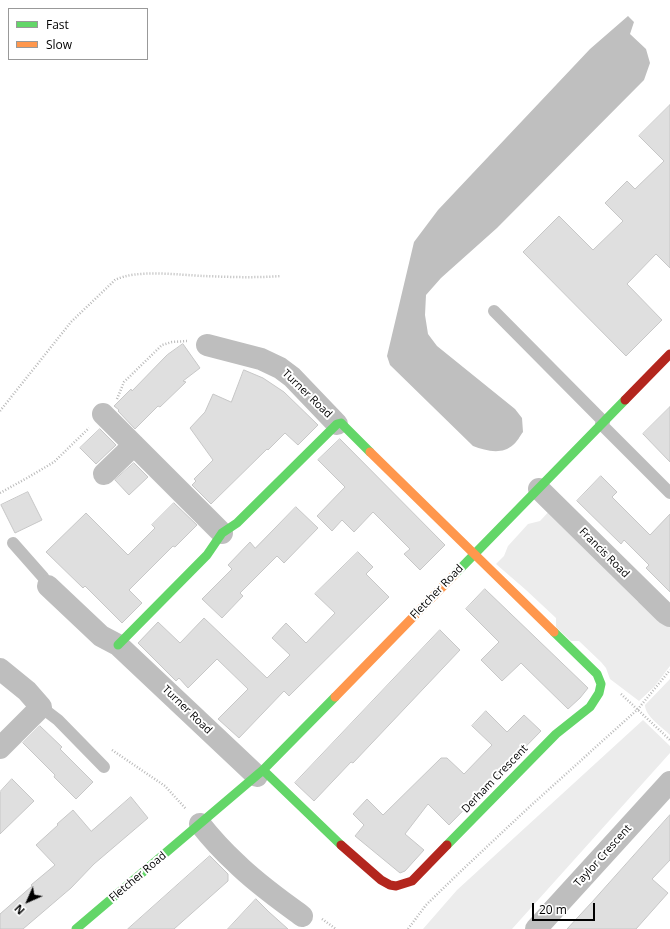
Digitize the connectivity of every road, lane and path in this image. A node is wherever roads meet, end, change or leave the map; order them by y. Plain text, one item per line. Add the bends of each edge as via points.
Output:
1 (281, 276) dead end
2 (494, 311) dead end
3 (207, 345) dead end
4 (670, 354) edge
5 (0, 411) edge
6 (102, 414) dead end
7 (603, 423) junction
8 (337, 424) junction
9 (134, 445) junction
10 (104, 474) dead end
11 (539, 489) junction
12 (670, 493) edge
13 (222, 533) junction
14 (13, 544) dead end
15 (475, 553) junction
16 (48, 586) joint
17 (670, 616) edge
18 (118, 644) junction
19 (0, 669) edge
20 (670, 670) edge
21 (601, 686) junction
22 (41, 707) junction
23 (638, 709) junction
24 (670, 740) edge
25 (0, 748) edge
26 (111, 750) dead end
27 (104, 767) dead end
28 (260, 773) junction
29 (670, 782) edge
30 (200, 824) junction
31 (302, 916) dead end
32 (546, 926) edge
33 (79, 928) edge
34 (408, 929) edge

1 - 5 path via 121,276 71,322
2 - 7 lane
3 - 8 street, Turner Road via 261,359 280,368
4 - 7 street, Fletcher Road
6 - 9 street
7 - 11 street, Fletcher Road
7 - 12 lane
8 - 13 street, Turner Road via 237,523
8 - 15 street, Turner Road via 341,423
9 - 10 street
9 - 13 street
11 - 15 street, Fletcher Road
11 - 17 street, Francis Road
13 - 18 street, Turner Road via 206,555
14 - 16 lane, Turner Road
15 - 21 street via 597,674
15 - 28 street, Fletcher Road
16 - 18 street, Turner Road via 101,636
18 - 28 street, Turner Road
19 - 22 street via 27,691
20 - 23 path
21 - 23 path via 617,690
21 - 28 street, Derham Crescent via 598,696 590,706 556,734 412,881 403,886 385,883
22 - 25 street
22 - 27 lane
23 - 24 path
23 - 34 path via 459,873 426,905
26 - 30 path via 165,786
28 - 30 street, Fletcher Road
29 - 32 street, Taylor Crescent
30 - 31 street via 236,864
30 - 33 street, Fletcher Road

